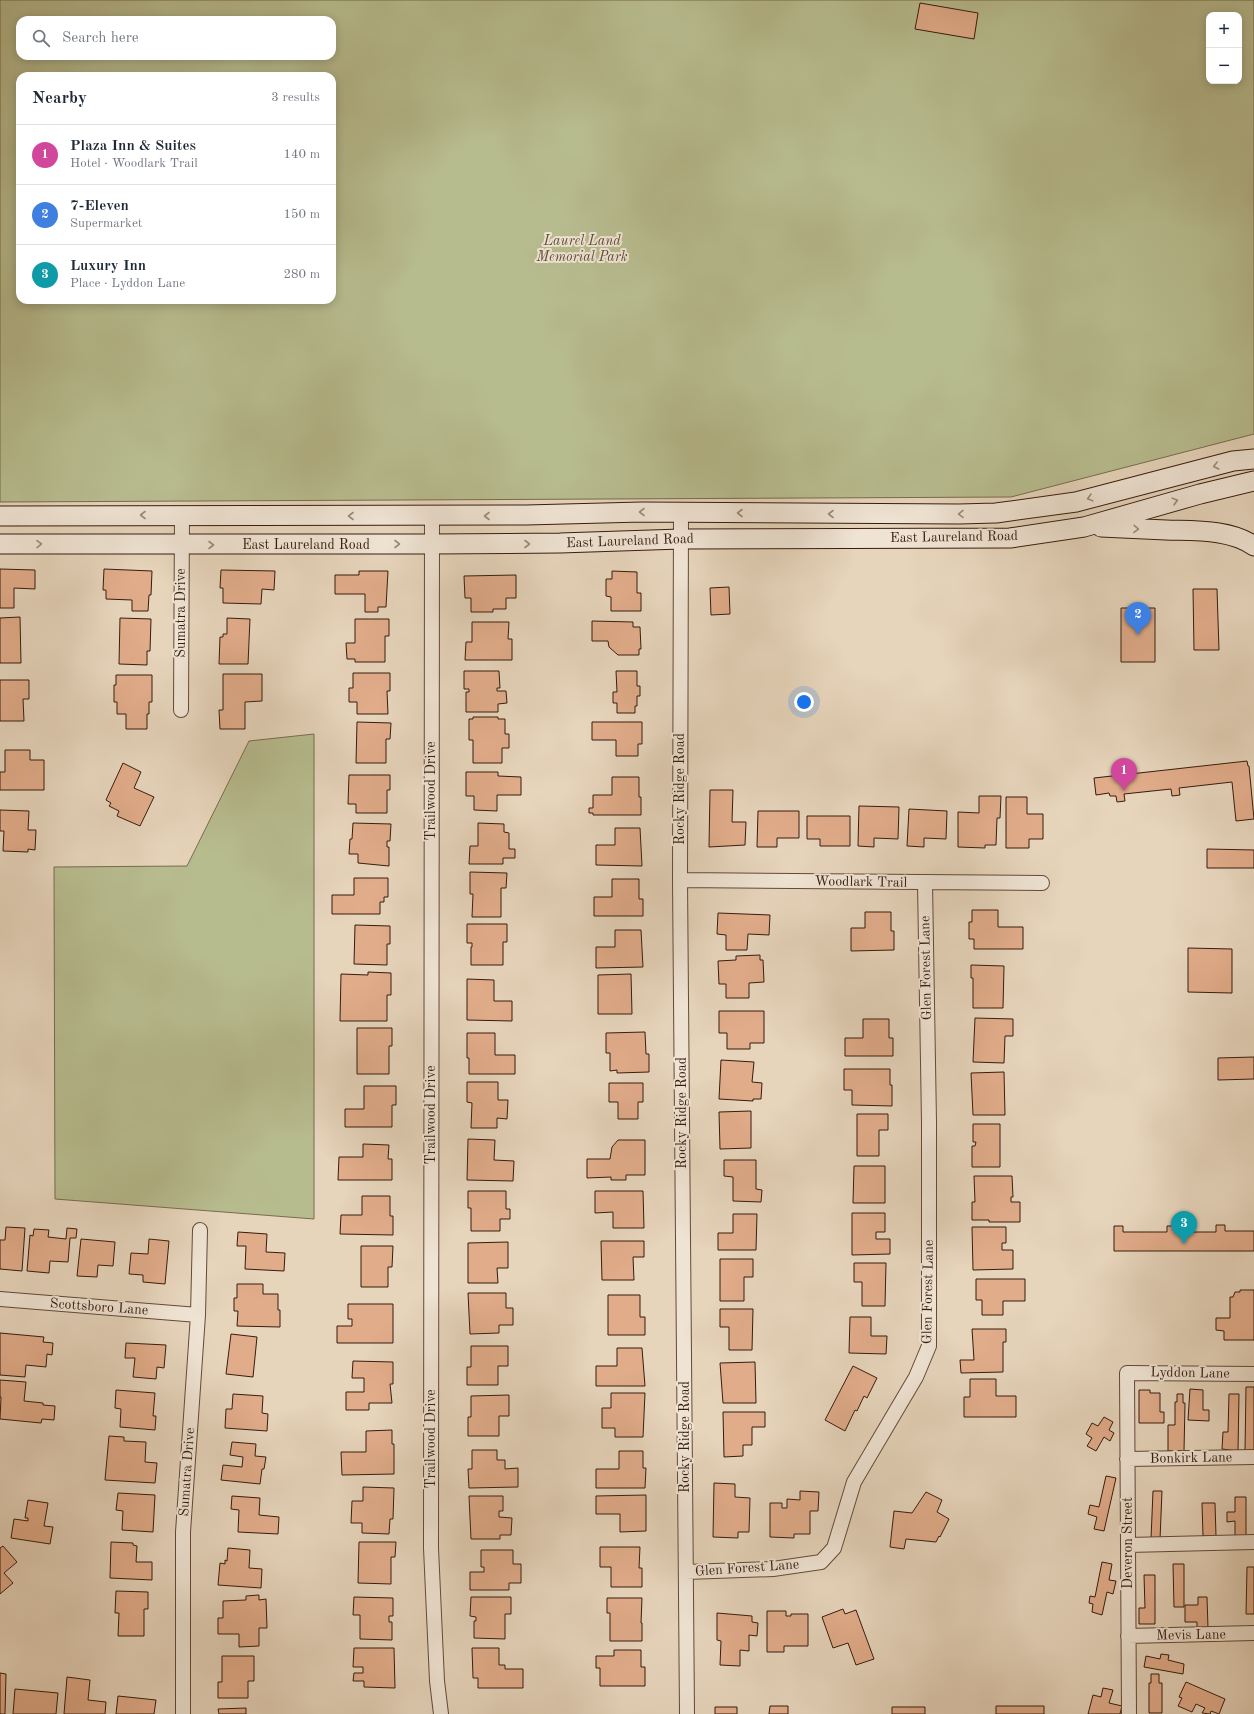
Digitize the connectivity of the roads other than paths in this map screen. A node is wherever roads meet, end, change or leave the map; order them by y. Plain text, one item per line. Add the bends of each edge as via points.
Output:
1 (1254, 459) edge
2 (1194, 471) junction
3 (1254, 481) edge
4 (1200, 494) junction
5 (681, 513) junction
6 (182, 515) junction
7 (0, 516) edge
8 (432, 516) junction
9 (1084, 526) junction
10 (681, 539) junction
11 (0, 544) edge
12 (431, 544) junction
13 (182, 545) junction
14 (1254, 546) edge
15 (181, 710) dead end
16 (680, 880) junction
17 (925, 883) junction
18 (1042, 883) dead end
19 (200, 1230) dead end
20 (0, 1299) edge
21 (198, 1315) junction
22 (1126, 1373) joint
23 (1254, 1374) edge
24 (1254, 1457) edge
25 (1127, 1459) junction
26 (1254, 1542) edge
27 (1128, 1545) junction
28 (686, 1572) junction
29 (1254, 1633) edge
30 (1128, 1636) junction
31 (182, 1714) edge
32 (441, 1714) edge
33 (687, 1714) edge
34 (1129, 1714) edge

1 -> 2 main road, East Laureland Road
2 - 4 main road
2 -> 5 main road, East Laureland Road via 1076,502 996,513
3 - 4 main road, East Laureland Road
9 -> 4 main road, East Laureland Road
5 -> 8 main road, East Laureland Road
5 - 10 street, Rocky Ridge Road
6 -> 7 main road, East Laureland Road
8 -> 6 main road, East Laureland Road
6 - 13 street, Sumatra Drive
8 - 12 street, Trailwood Drive
9 - 10 main road, East Laureland Road via 1010,538
9 -> 14 main road via 1201,531 1228,535
12 -> 10 main road, East Laureland Road
10 - 16 street, Rocky Ridge Road
11 -> 13 main road, East Laureland Road
13 -> 12 main road, East Laureland Road
12 - 32 street, Trailwood Drive via 431,1548 437,1681
13 - 15 street, Sumatra Drive
16 - 17 street, Woodlark Trail
16 - 28 street, Rocky Ridge Road
17 - 18 street, Woodlark Trail
17 - 28 street, Glen Forest Lane via 929,1346 916,1377 854,1482 834,1548 821,1562 773,1569
19 - 21 street, Sumatra Drive
20 - 21 street, Scottsboro Lane
21 - 31 street, Sumatra Drive via 183,1532
22 - 23 street, Lyddon Lane
22 - 25 street, Deveron Street
24 - 25 street, Bonkirk Lane
25 - 27 street, Deveron Street
26 - 27 street
27 - 30 street, Deveron Street
28 - 33 street, Rocky Ridge Road
29 - 30 street, Mevis Lane
30 - 34 street, Deveron Street

